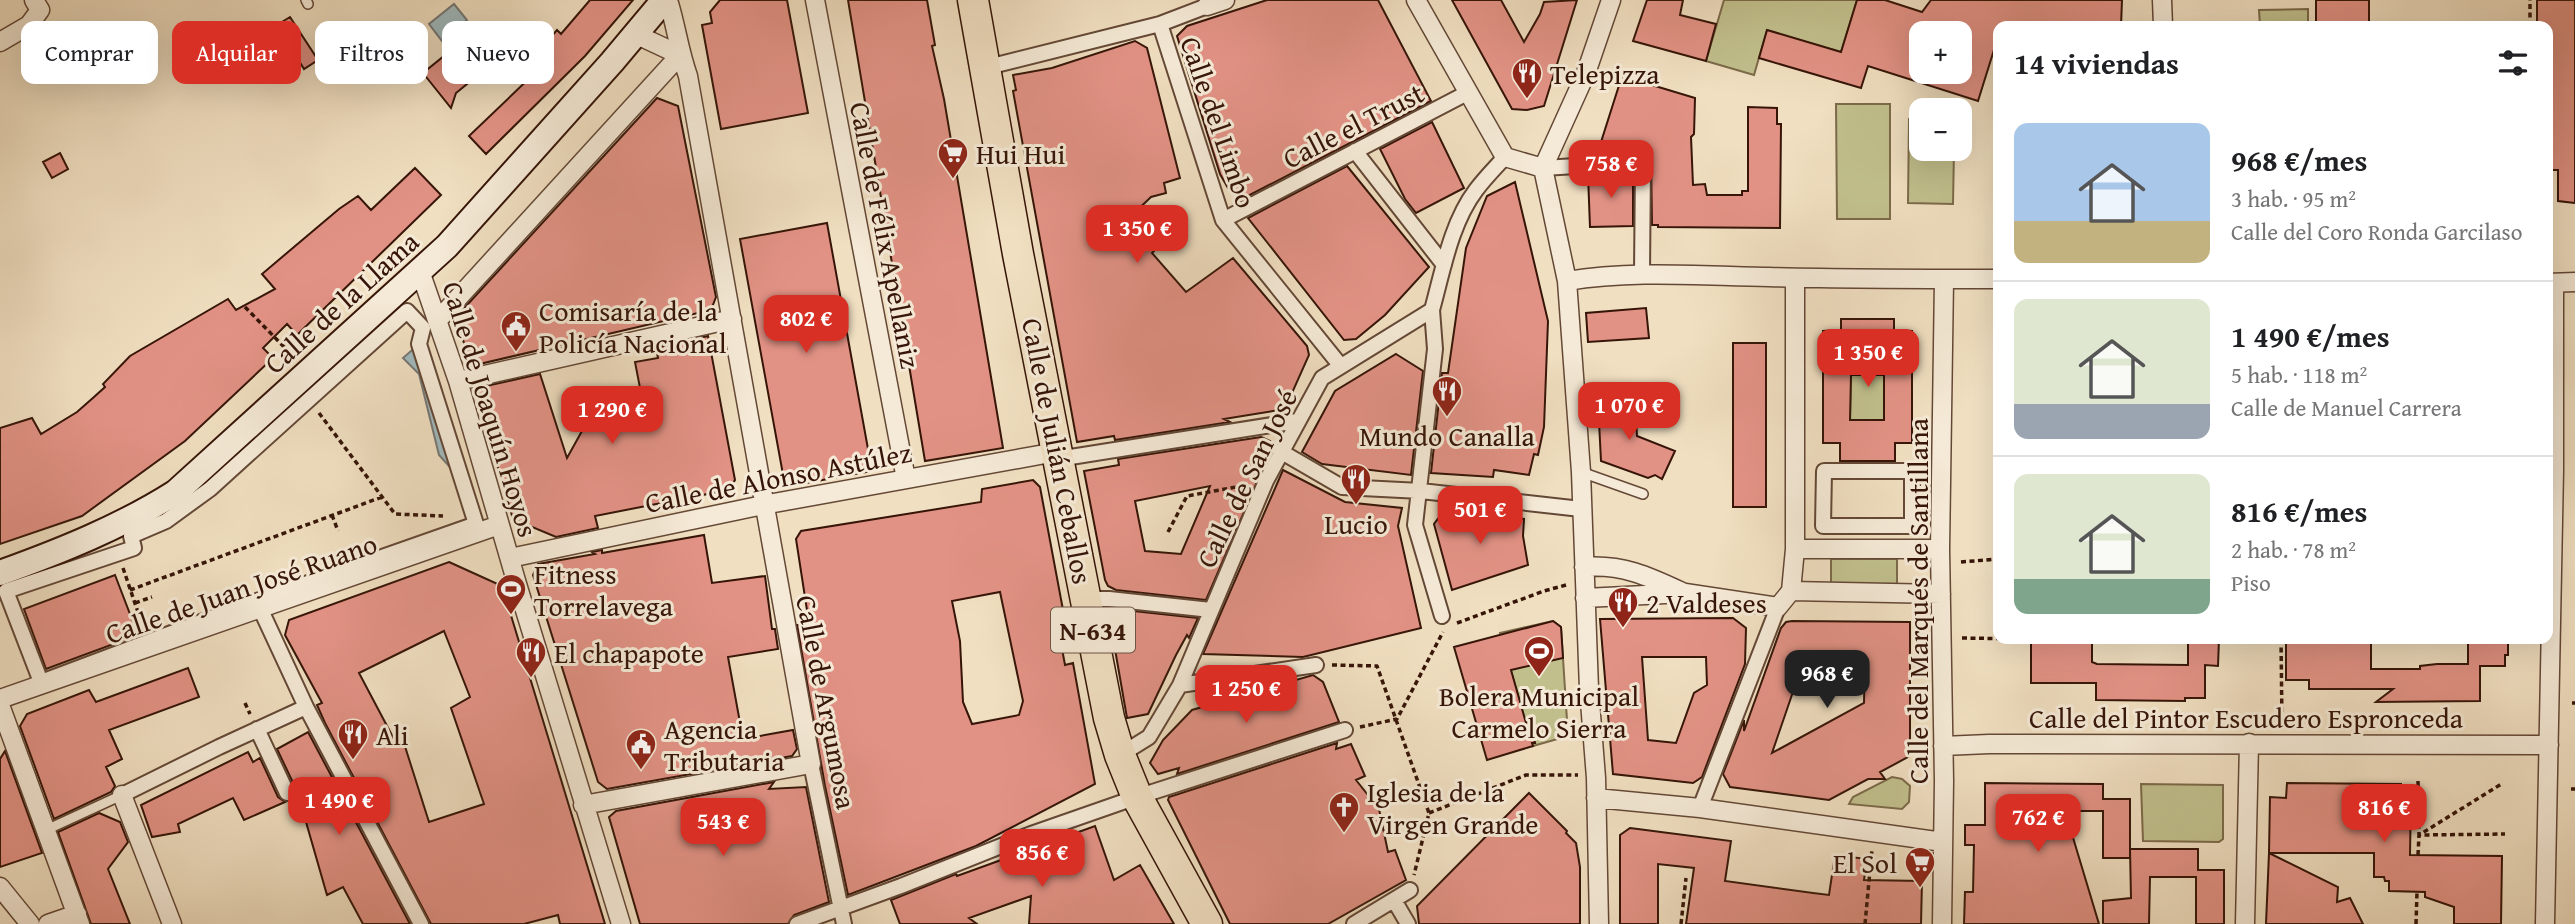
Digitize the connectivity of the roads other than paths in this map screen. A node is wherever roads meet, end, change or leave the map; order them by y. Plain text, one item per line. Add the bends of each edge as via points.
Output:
1 (34, 0) edge
2 (666, 0) edge
3 (815, 0) edge
4 (973, 0) edge
5 (1225, 0) edge
6 (1416, 0) edge
7 (1611, 0) edge
8 (2162, 0) edge
9 (1207, 6) joint
10 (2163, 21) edge
11 (1160, 24) junction
12 (635, 34) junction
13 (0, 42) edge
14 (680, 55) junction
15 (984, 68) junction
16 (1469, 92) junction
17 (1355, 151) junction
18 (1505, 157) junction
19 (1543, 168) junction
20 (1223, 220) junction
21 (1444, 265) junction
22 (420, 271) junction
23 (1642, 274) junction
24 (1795, 278) junction
25 (1944, 279) junction
26 (1993, 279) edge
27 (1567, 281) junction
28 (2575, 282) edge
29 (2553, 283) edge
30 (1432, 310) junction
31 (732, 319) junction
32 (437, 321) junction
33 (1340, 365) junction
34 (458, 381) junction
35 (2553, 408) edge
36 (1297, 421) junction
37 (1280, 451) junction
38 (1057, 455) junction
39 (1912, 471) joint
40 (1581, 472) junction
41 (906, 479) junction
42 (1421, 491) junction
43 (1643, 494) dead end
44 (763, 505) junction
45 (1581, 509) junction
46 (474, 518) joint
47 (499, 525) junction
48 (2553, 525) edge
49 (1795, 549) junction
50 (1941, 556) junction
51 (510, 558) junction
52 (0, 573) edge
53 (1584, 582) junction
54 (1791, 591) junction
55 (1685, 593) junction
56 (1941, 594) junction
57 (1087, 599) junction
58 (1778, 607) junction
59 (260, 608) junction
60 (1211, 610) junction
61 (1443, 622) road end
62 (2551, 644) edge
63 (1316, 665) road end
64 (1180, 685) junction
65 (0, 699) edge
66 (0, 705) edge
67 (306, 707) junction
68 (257, 729) junction
69 (1345, 730) road end
70 (2249, 743) junction
71 (2549, 745) junction
72 (1943, 746) junction
73 (1120, 755) junction
74 (811, 764) junction
75 (287, 793) dead end
76 (122, 795) junction
77 (1137, 797) junction
78 (1596, 798) junction
79 (583, 805) junction
80 (1700, 808) junction
81 (46, 831) junction
82 (1943, 842) junction
83 (0, 887) edge
84 (1410, 890) road end
85 (1394, 900) junction
86 (840, 908) junction
87 (78, 919) edge
88 (30, 924) edge
89 (48, 924) edge
90 (172, 924) edge
91 (421, 924) edge
92 (621, 924) edge
93 (797, 924) edge
94 (844, 924) edge
95 (1208, 924) edge
96 (1354, 924) edge
97 (1408, 924) edge
98 (1599, 924) edge
99 (1942, 924) edge
100 (2245, 924) edge
101 (2545, 924) edge

1 - 13 street via 40,10 29,25
2 - 12 main road, Calle de la Llama
2 - 14 street, Calle de Argumosa via 675,21
3 - 41 street, Calle de Félix Apellaniz
4 - 15 highway, Calle de Julián Ceballos / N-634
5 - 9 street
6 - 16 street
7 - 19 street via 1586,73
8 - 10 street
9 - 11 street
11 - 15 street
11 - 20 street, Calle del Limbo
12 - 14 street
12 - 22 main road, Calle de la Llama via 447,247
14 - 31 street, Calle de Argumosa via 688,76
14 - 32 street
15 - 38 highway, Calle de Julián Ceballos / N-634
16 - 17 street, Calle el Trust
16 - 18 street
17 - 20 street, Calle el Trust
17 - 21 street
18 - 19 street
18 - 21 street via 1475,191
19 - 23 street via 1643,162
19 - 27 street
20 - 33 street, Calle del Limbo
21 - 30 street
22 - 32 street, Calle de Joaquín Hoyos
22 - 52 main road, Calle de la Llama via 176,492 96,536
23 - 24 street
23 - 27 street
24 - 25 street
24 - 49 street
25 - 26 street
25 - 50 street, Calle del Marqués de Santillana
27 - 40 street
28 - 29 street
30 - 33 street, Calle de San José
30 - 42 street via 1435,349
31 - 34 street
31 - 44 street, Calle de Argumosa
32 - 34 street, Calle de Joaquín Hoyos
33 - 36 street, Calle de San José via 1322,378
34 - 47 street, Calle de Joaquín Hoyos
35 - 48 street
36 - 37 street, Calle de San José
36 - 38 street, Calle de Alonso Astúlez
37 - 42 street via 1342,487
37 - 60 street, Calle de San José
38 - 41 street, Calle de Alonso Astúlez
38 - 57 highway, Calle de Julián Ceballos / N-634
39 - 39 street via 1824,471 1823,526 1912,526
40 - 43 lane
40 - 45 street
41 - 44 street, Calle de Alonso Astúlez
42 - 45 street
42 - 61 street via 1415,525
44 - 51 street, Calle de Alonso Astúlez
44 - 74 street, Calle de Argumosa
45 - 53 street
46 - 46 street via 419,344 423,328 407,311 210,489 166,521 131,536 134,548 6,591 41,682 476,524
47 - 51 street, Calle de Joaquín Hoyos
47 - 59 street, Calle de Juan José Ruano
49 - 50 street
49 - 54 street
50 - 56 street, Calle del Marqués de Santillana
51 - 79 street, Calle de Joaquín Hoyos
53 - 55 street
53 - 55 street via 1600,566 1636,571
53 - 78 street
54 - 56 street
54 - 58 street
55 - 58 street
56 - 72 street, Calle del Marqués de Santillana
57 - 60 street
57 - 73 highway, Calle de Julián Ceballos / N-634
58 - 80 street
59 - 65 street, Calle de Juan José Ruano
59 - 67 street
60 - 64 street, Calle de San José
62 - 71 street
63 - 64 street
64 - 73 street, Calle de San José via 1150,737
66 - 81 street
67 - 68 street
67 - 91 street
68 - 75 street
68 - 76 street
69 - 77 street
70 - 71 street, Calle del Pintor Escudero Espronceda
70 - 72 street, Calle del Pintor Escudero Espronceda
70 - 100 street
71 - 101 street
72 - 82 street, Calle del Marqués de Santillana
73 - 77 highway, Calle de Julián Ceballos / N-634
74 - 79 street
74 - 86 street, Calle de Argumosa
76 - 81 lane
76 - 90 street
77 - 86 street
77 - 95 highway, Calle de Julián Ceballos / N-634
78 - 80 street
78 - 98 street
79 - 92 street, Calle de Joaquín Hoyos
80 - 82 street
81 - 87 street
82 - 99 street, Calle del Marqués de Santillana
83 - 88 street
84 - 85 street
85 - 96 street
85 - 97 street
86 - 93 street
86 - 94 street, Calle de Argumosa
87 - 89 street

